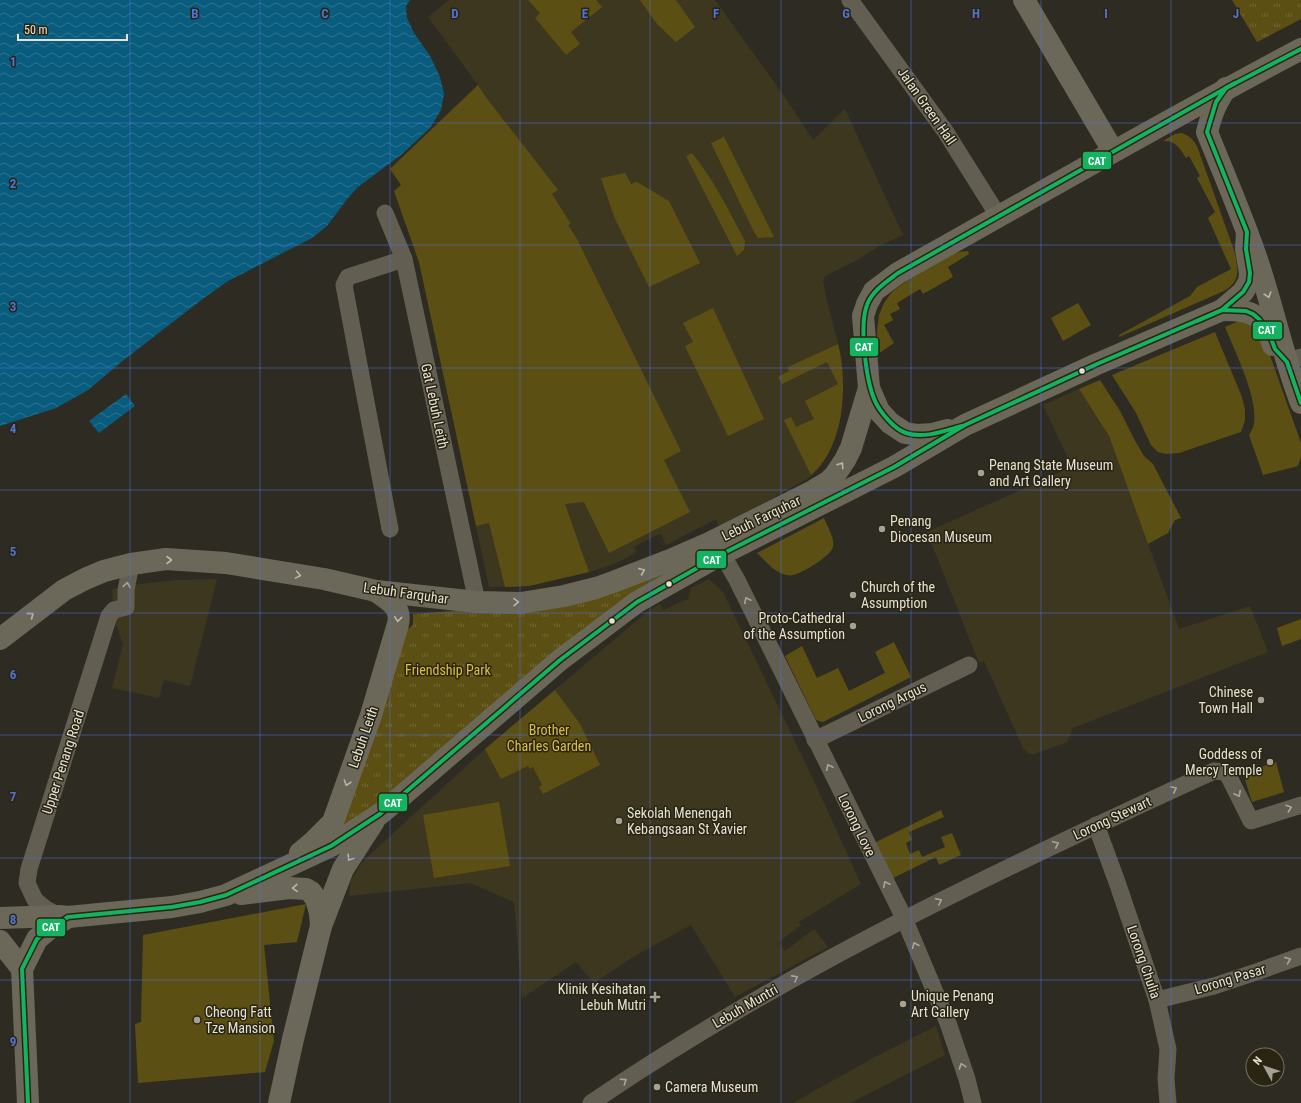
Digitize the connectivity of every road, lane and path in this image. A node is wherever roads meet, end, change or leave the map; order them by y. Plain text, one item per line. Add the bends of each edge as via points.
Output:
1 (850, 0) edge
2 (1024, 0) edge
3 (1301, 49) edge
4 (1226, 88) junction
5 (1161, 124) junction
6 (1208, 132) junction
7 (1113, 151) junction
8 (385, 213) dead end
9 (999, 217) junction
10 (1247, 232) junction
11 (404, 259) junction
12 (1222, 310) junction
13 (1294, 359) edge
14 (869, 388) junction
15 (1301, 403) edge
16 (965, 425) junction
17 (390, 529) dead end
18 (722, 554) junction
19 (131, 564) junction
20 (376, 590) junction
21 (477, 602) junction
22 (0, 639) edge
23 (969, 665) dead end
24 (815, 740) junction
25 (1301, 804) edge
26 (380, 814) junction
27 (1096, 825) junction
28 (279, 870) junction
29 (226, 895) junction
30 (63, 917) junction
31 (0, 918) edge
32 (904, 918) junction
33 (321, 926) junction
34 (0, 941) edge
35 (1301, 956) edge
36 (22, 969) junction
37 (1157, 1000) junction
38 (28, 1103) edge
39 (279, 1103) edge
40 (591, 1103) edge
41 (973, 1103) edge
42 (1168, 1103) edge

1 - 9 street, Jalan Green Hall via 945,131
2 - 7 main road
3 - 4 main road
4 - 5 main road
4 - 6 main road via 1216,102
5 - 6 main road via 1184,124
5 - 7 main road
6 - 10 main road
7 - 9 main road
8 - 11 street, Gat Lebuh Leith
9 - 14 main road via 898,273 874,291 863,316
10 - 12 main road, Lebuh Farquhar via 1246,249 1250,273 1248,282 1243,292
10 -> 13 main road via 1268,295
11 - 17 street via 348,277 344,285
11 - 21 street, Gat Lebuh Leith
12 - 13 main road, Lebuh Farquhar via 1253,314 1269,333 1274,349
12 - 16 main road, Lebuh Farquhar via 1091,366
13 - 15 main road
14 - 16 main road via 879,411 890,423 905,433 934,434
21 -> 14 main road, Lebuh Farquhar via 521,602 596,588 709,543 813,492 828,482 845,460
16 - 18 main road, Lebuh Farquhar via 894,467
24 -> 18 street, Lorong Love
18 - 26 main road, Lebuh Farquhar via 636,602 560,660
19 -> 20 main road, Lebuh Farquhar via 166,559 226,563
22 -> 19 main road, Lebuh Farquhar via 64,590 104,571
30 -> 19 street, Upper Penang Road via 35,900 28,883 29,869 109,616 114,610 126,607
20 - 21 main road, Lebuh Farquhar
20 -> 28 main road, Lebuh Leith via 395,606 399,617 369,722 333,822
23 - 24 street, Lorong Argus
32 -> 24 street, Lorong Love
27 -> 25 street, Lorong Stewart via 1214,771 1225,772 1229,777 1251,821
26 - 28 main road via 331,846
26 -> 33 main road via 343,869
32 -> 27 street, Lorong Stewart
27 - 37 street, Lorong Chulia
28 - 29 main road
29 - 30 main road via 172,907
33 -> 29 main road via 316,899 306,889 289,888
30 - 31 main road
30 - 36 main road via 37,939
40 -> 32 street, Lebuh Muntri via 728,1015
41 -> 32 street, Lorong Love via 950,1029
33 - 39 main road
34 - 36 main road
37 -> 35 street, Lorong Pasar via 1214,986
36 - 38 main road
37 - 42 street, Lorong Chulia via 1168,1049

